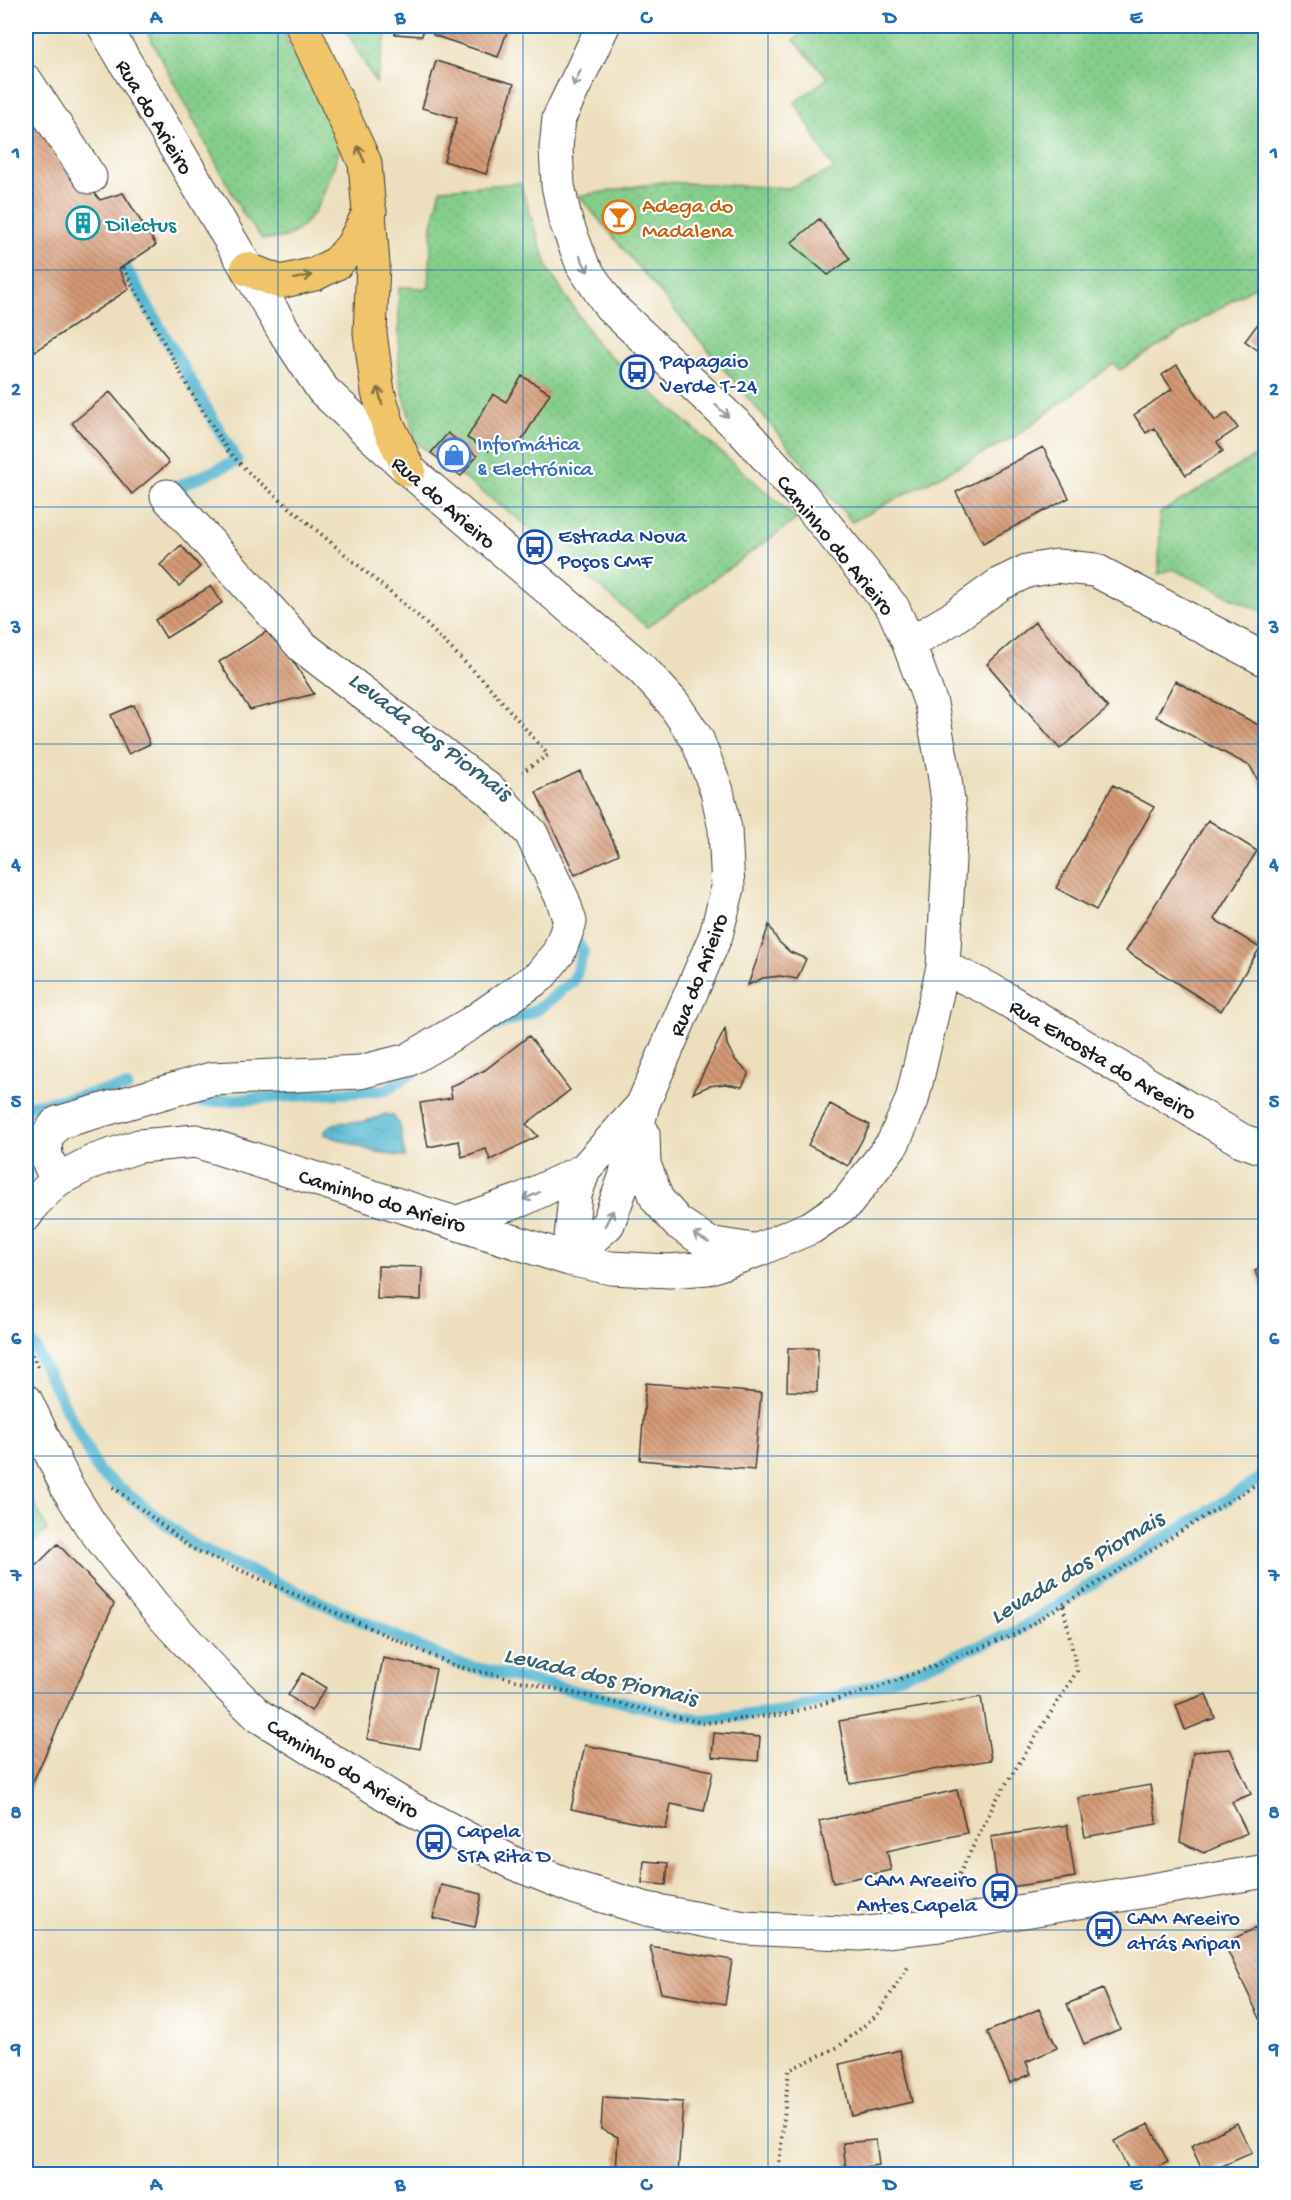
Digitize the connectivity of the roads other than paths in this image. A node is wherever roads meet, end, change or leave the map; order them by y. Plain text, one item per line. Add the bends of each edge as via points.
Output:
1 (104, 26) edge
2 (302, 26) edge
3 (603, 26) edge
4 (26, 81) edge
5 (90, 177) dead end
6 (370, 211) junction
7 (247, 269) junction
8 (409, 470) junction
9 (167, 496) dead end
10 (909, 644) junction
11 (1266, 660) edge
12 (943, 967) junction
13 (644, 1104) junction
14 (1266, 1149) edge
15 (584, 1170) junction
16 (57, 1180) junction
17 (26, 1215) edge
18 (458, 1222) junction
19 (758, 1250) junction
20 (569, 1259) junction
21 (26, 1401) edge
22 (1266, 1871) edge

1 - 7 street, Rua do Arieiro
6 -> 2 highway via 365,163
3 -> 10 street, Caminho do Arieiro via 559,118 556,150 565,219 583,266 610,306 743,431 802,496 893,608
4 - 5 street
7 -> 6 highway via 280,282 315,274 337,263 352,246
8 -> 6 highway via 378,392 370,333 374,264
7 - 8 street, Rua do Arieiro via 323,390
8 - 13 street, Rua do Arieiro via 642,669 673,703 697,739 717,791 725,829 728,888 716,934
9 - 16 street via 303,647 492,792 531,833 570,922 560,952 540,976 408,1060 360,1072 211,1079 57,1123 45,1139 46,1157
10 - 11 street via 1000,584 1027,571 1057,566 1095,570
10 - 12 street, Caminho do Arieiro via 931,704 951,824
12 - 14 street, Rua Encosta do Areeiro via 988,989 1241,1140
12 - 19 street, Caminho do Arieiro via 912,1100 892,1143 847,1203 812,1227
13 - 15 street, Rua do Arieiro
19 -> 13 street via 708,1243 677,1222 657,1199 644,1164
20 -> 13 street, Rua do Arieiro via 608,1224
15 -> 18 street, Rua do Arieiro via 521,1200
15 - 20 street, Rua do Arieiro via 575,1196
16 - 17 street, Caminho do Arieiro
16 - 18 street, Caminho do Arieiro via 94,1161 139,1146 196,1141
18 - 20 street, Caminho do Arieiro
19 - 20 street, Caminho do Arieiro via 708,1268 669,1270 611,1268
21 - 22 street, Caminho do Arieiro via 67,1487 90,1524 153,1605 259,1716 400,1803 513,1863 576,1888 647,1909 744,1928 860,1934 939,1925

